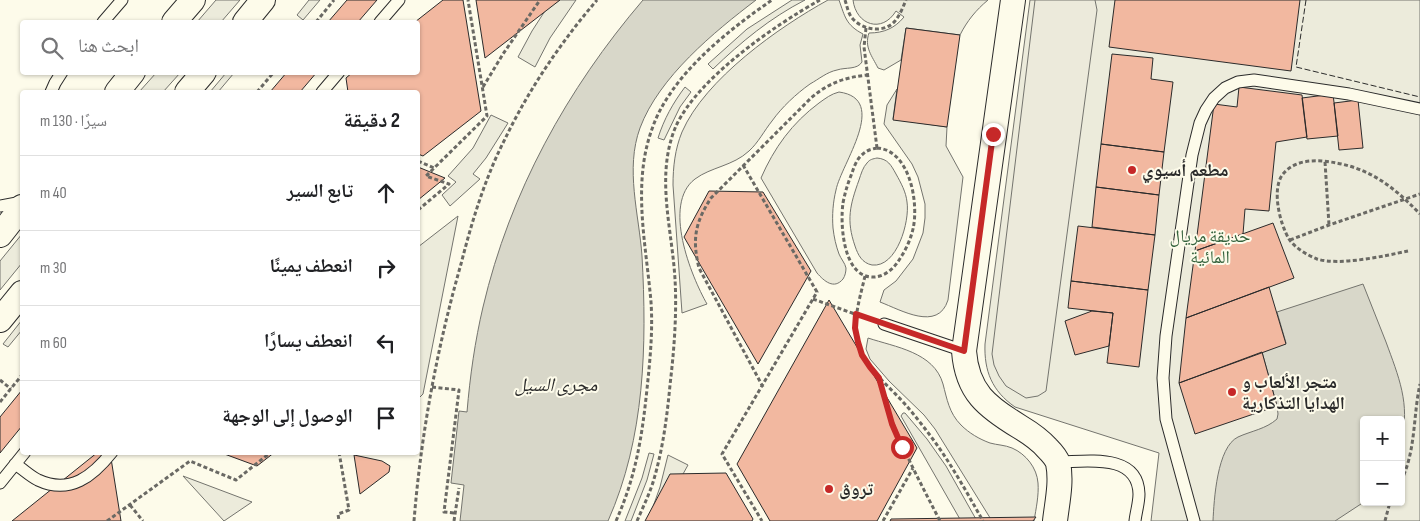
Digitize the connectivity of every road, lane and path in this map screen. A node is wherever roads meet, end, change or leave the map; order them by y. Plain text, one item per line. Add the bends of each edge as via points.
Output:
1 (122, 0) edge
2 (193, 0) edge
3 (263, 0) edge
4 (334, 0) edge
5 (399, 0) edge
6 (468, 0) edge
7 (540, 0) edge
8 (597, 0) edge
9 (772, 0) edge
10 (820, 0) edge
11 (845, 0) edge
12 (906, 0) edge
13 (1013, 0) edge
14 (105, 20) edge
15 (176, 20) edge
16 (247, 20) edge
17 (318, 20) edge
18 (382, 20) edge
19 (866, 28) junction
20 (60, 75) edge
21 (131, 75) edge
22 (201, 75) edge
23 (271, 75) edge
24 (336, 75) edge
25 (868, 75) junction
26 (483, 88) junction
27 (52, 90) edge
28 (119, 90) edge
29 (189, 90) edge
30 (259, 90) edge
31 (324, 90) edge
32 (1420, 109) edge
33 (877, 148) junction
34 (420, 162) edge
35 (1324, 162) junction
36 (743, 165) junction
37 (434, 168) junction
38 (1420, 194) edge
39 (1405, 198) junction
40 (20, 202) edge
41 (0, 206) edge
42 (420, 208) edge
43 (20, 210) edge
44 (1420, 214) edge
45 (1329, 225) junction
46 (0, 235) edge
47 (1290, 240) junction
48 (1408, 251) dead end
49 (865, 276) junction
50 (20, 295) edge
51 (812, 299) junction
52 (856, 314) junction
53 (0, 320) edge
54 (884, 324) joint
55 (964, 351) junction
56 (20, 378) edge
57 (879, 378) junction
58 (0, 380) edge
59 (1420, 384) edge
60 (432, 387) junction
61 (762, 387) junction
62 (11, 389) junction
63 (0, 402) edge
64 (22, 455) edge
65 (109, 455) edge
66 (267, 455) edge
67 (340, 455) edge
68 (1058, 462) junction
69 (15, 464) junction
70 (913, 468) junction
71 (1405, 470) edge
72 (0, 483) edge
73 (459, 488) dead end
74 (130, 505) junction
75 (1389, 506) edge
76 (455, 514) junction
77 (107, 521) edge
78 (143, 521) edge
79 (339, 521) edge
80 (414, 521) edge
81 (454, 521) edge
82 (616, 521) edge
83 (637, 521) edge
84 (762, 521) edge
85 (883, 521) edge
86 (940, 521) edge
87 (984, 521) edge
88 (1055, 521) edge
89 (1135, 521) edge
90 (1194, 521) edge
91 (1385, 521) edge

1 - 14 lane
2 - 15 street
3 - 16 street
4 - 17 path
5 - 18 lane
6 - 26 path
7 - 26 path
8 - 60 path via 554,55 504,139 466,245
9 - 82 path via 720,41 676,86 652,127 645,150 641,197 651,304 650,364 639,451
10 - 83 path via 773,29 714,77 687,107 670,144 665,186 675,282 672,362 664,441 654,480
11 - 19 path via 854,20
12 - 19 path via 894,22 881,29
13 - 55 street
19 - 25 path via 864,47
20 - 27 lane
21 - 28 street
22 - 29 street
23 - 30 path
24 - 31 lane
25 - 33 path
25 - 36 path via 851,77 822,89
26 - 37 path via 487,116
32 - 90 lane via 1389,101 1254,80 1225,88 1206,110 1192,155 1163,378 1166,419
33 - 49 path via 863,153 858,159 843,204 842,234 846,249 855,268
33 - 49 path via 896,156 904,168 912,188 915,216 908,244 893,268 877,277
34 - 37 path
35 - 39 path via 1355,167
35 - 45 path
35 - 47 path via 1296,164 1279,180 1279,211
36 - 51 path via 817,292
36 - 61 path via 711,198 701,214 695,250 699,268
37 - 42 path via 426,176 448,184
38 - 39 path
39 - 44 path
39 - 45 path
40 - 41 lane
43 - 46 street
45 - 47 path
47 - 48 path via 1317,259 1333,261
49 - 52 path
50 - 53 street
51 - 52 path
51 - 61 path
52 - 54 path
52 - 57 path via 858,342 866,361
54 - 55 lane
55 - 68 street via 970,380 980,397 994,412 1037,438
56 - 62 path
57 - 70 path via 892,424
57 - 87 path via 928,432
58 - 62 path
59 - 71 path via 1412,451
60 - 76 path via 459,390 444,512
60 - 80 path
61 - 84 path via 722,454
62 - 63 path
64 - 69 lane
65 - 69 lane via 91,475 70,484 48,484
66 - 74 path via 236,480 190,461
67 - 79 path via 349,510 338,514
68 - 88 street
68 - 89 lane via 1105,461 1123,466 1136,481 1139,492
69 - 72 lane
70 - 85 path
70 - 86 path
73 - 76 path
74 - 77 path
74 - 78 path
75 - 91 path
76 - 81 path

